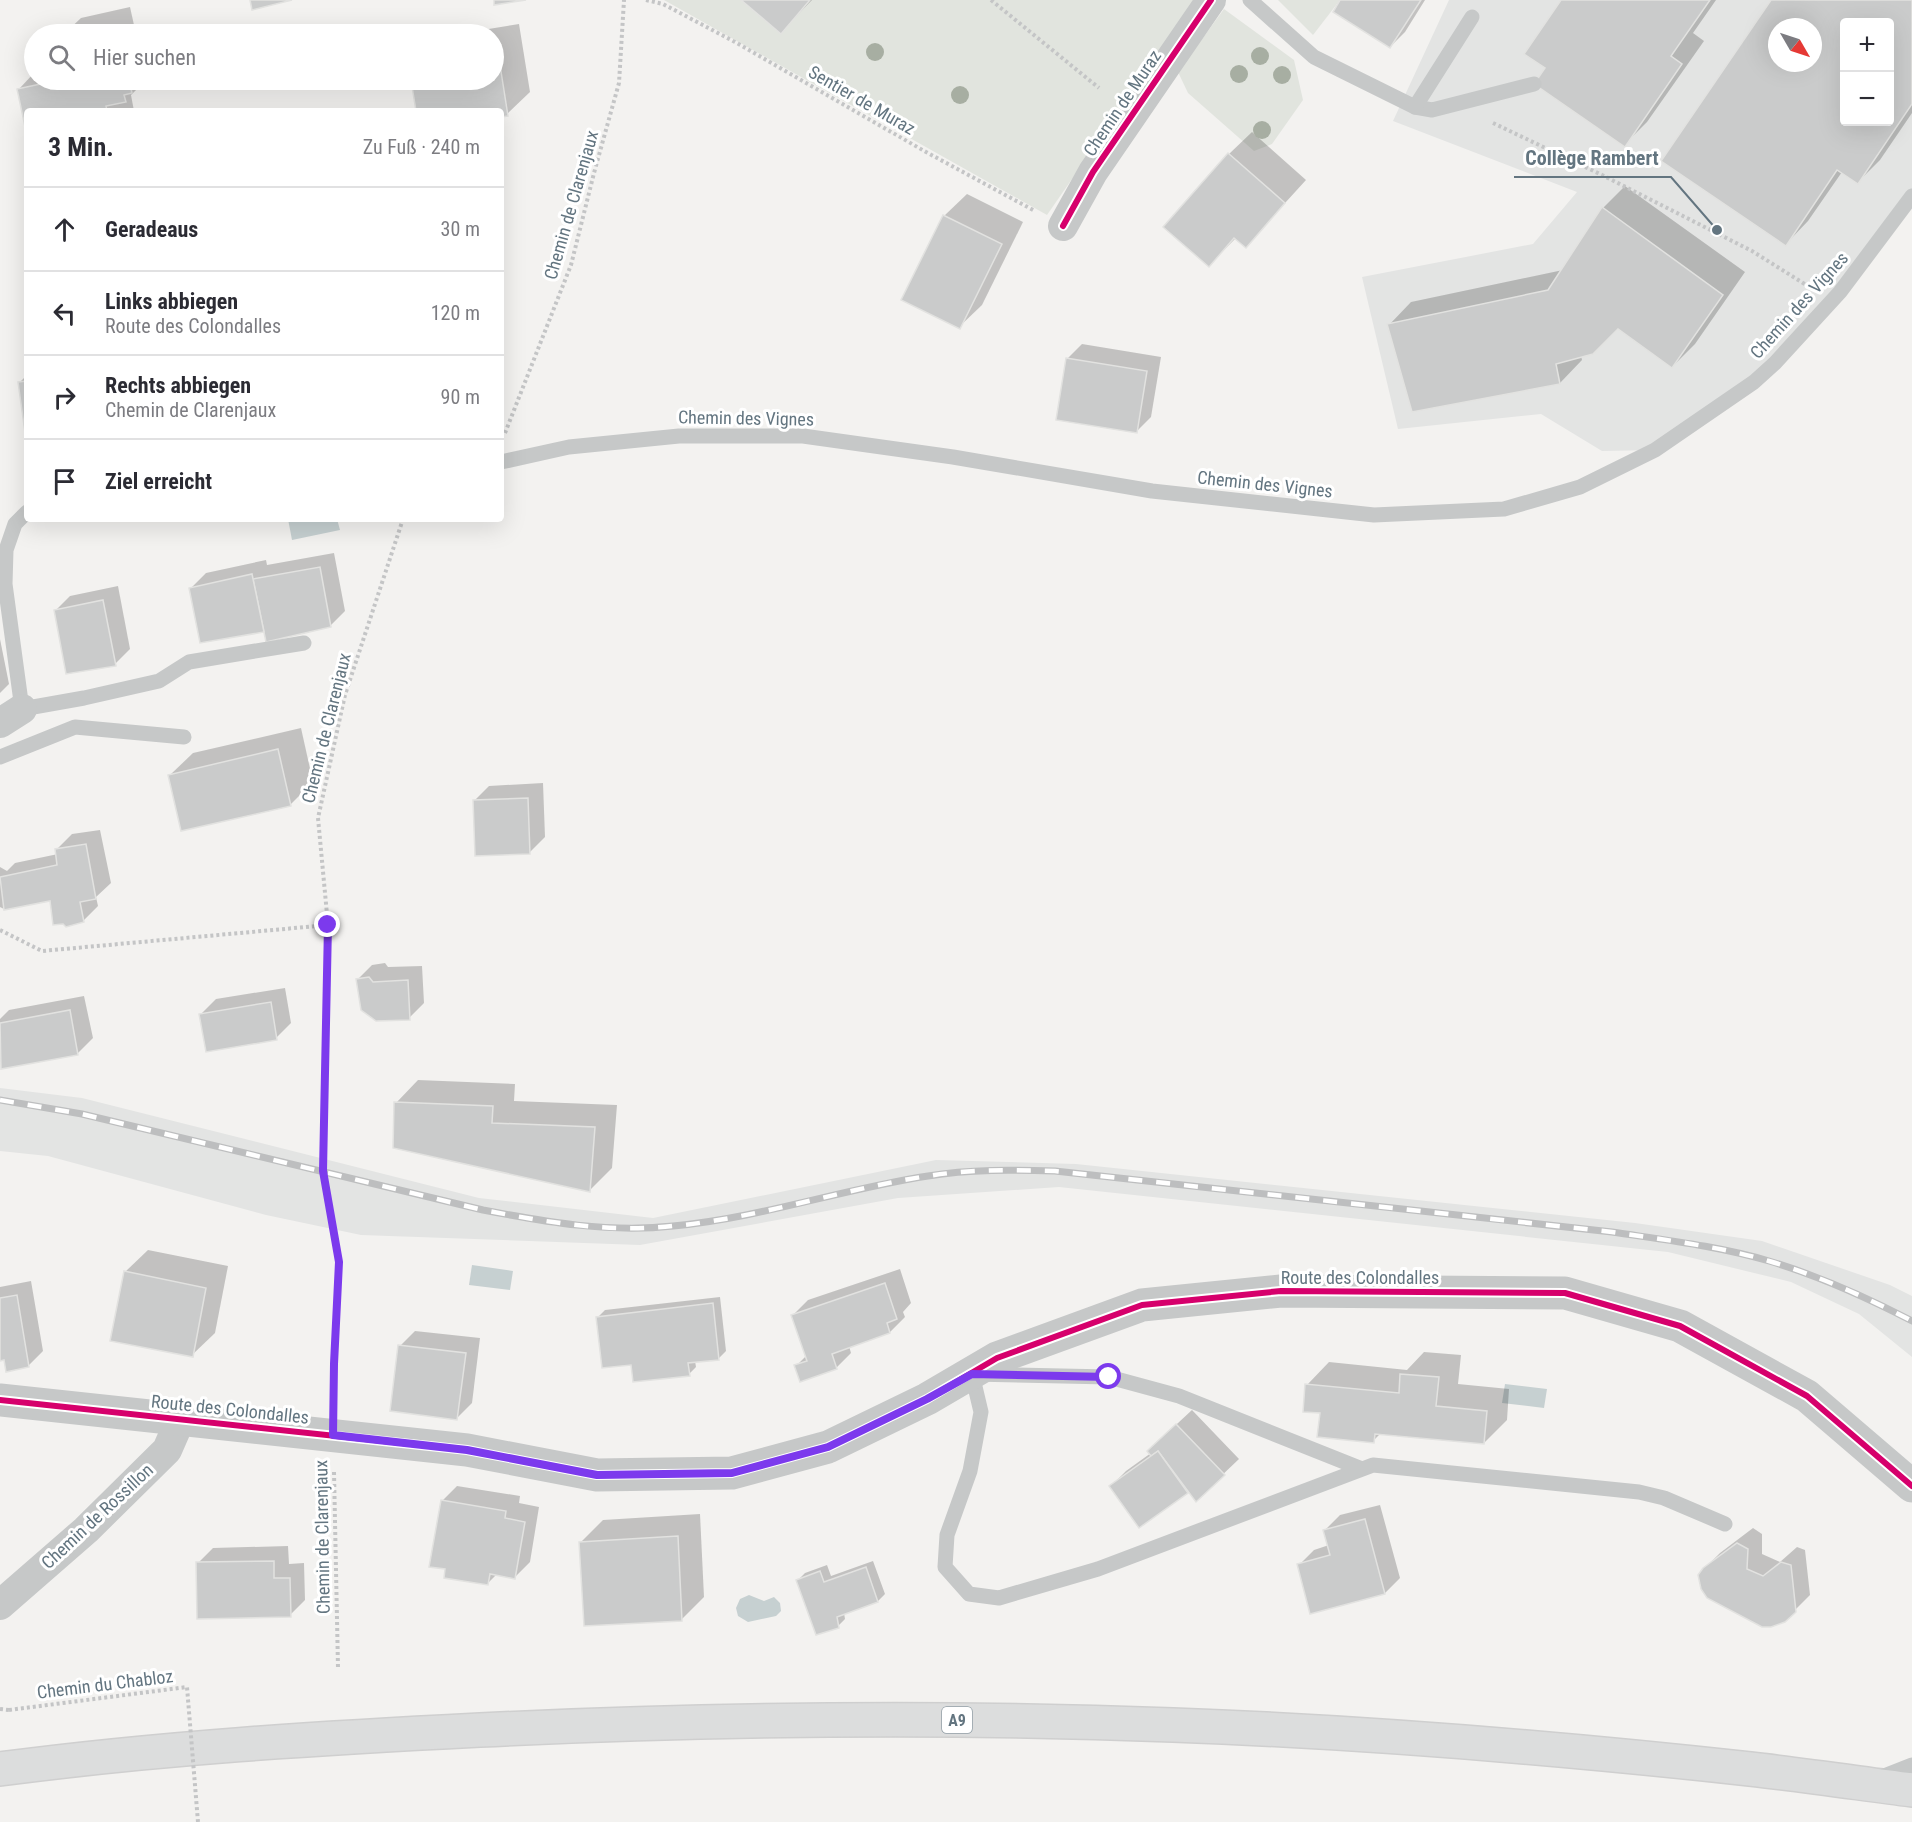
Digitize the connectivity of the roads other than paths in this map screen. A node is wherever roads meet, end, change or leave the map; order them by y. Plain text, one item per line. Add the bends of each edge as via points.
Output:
1 (1211, 0) edge
2 (1250, 0) edge
3 (1472, 17) dead end
4 (1534, 84) dead end
5 (1415, 107) junction
6 (1912, 196) edge
7 (1063, 226) road end
8 (504, 461) edge
9 (24, 515) edge
10 (304, 643) dead end
11 (11, 716) edge
12 (184, 738) dead end
13 (0, 757) edge
14 (972, 1374) junction
15 (0, 1400) edge
16 (181, 1418) junction
17 (1362, 1469) junction
18 (1912, 1486) edge
19 (1725, 1524) dead end
20 (0, 1605) edge
21 (1912, 1765) edge
22 (0, 1768) edge
23 (1864, 1784) junction
24 (1912, 1790) edge

1 - 7 street, Chemin de Muraz via 1093,172
2 - 5 lane via 1314,57
3 - 5 lane
4 - 5 lane via 1432,110
6 - 8 lane, Chemin des Vignes via 1832,301 1754,382 1655,450 1580,487 1504,509 1374,515 1152,491 803,436 679,436 569,447
9 - 11 lane via 15,524 6,550
10 - 11 lane via 189,662 159,681
12 - 13 lane via 75,727
14 - 16 street, Route des Colondalles via 828,1447 732,1473 597,1475 467,1450
14 - 17 lane via 1109,1377 1179,1396
14 - 17 lane via 981,1412 970,1471 947,1535 945,1567 969,1594 999,1598 1098,1569
14 - 18 street, Route des Colondalles via 997,1358 1142,1305 1281,1291 1565,1293 1680,1326 1807,1395
15 - 16 street, Route des Colondalles
16 - 20 street, Chemin de Rossillon via 167,1450 86,1530
17 - 19 lane via 1373,1465 1639,1492 1664,1498
21 - 23 lane
22 - 23 highway, A9 via 409,1733 604,1724 983,1720 1368,1735 1561,1750
23 - 24 highway, A9

